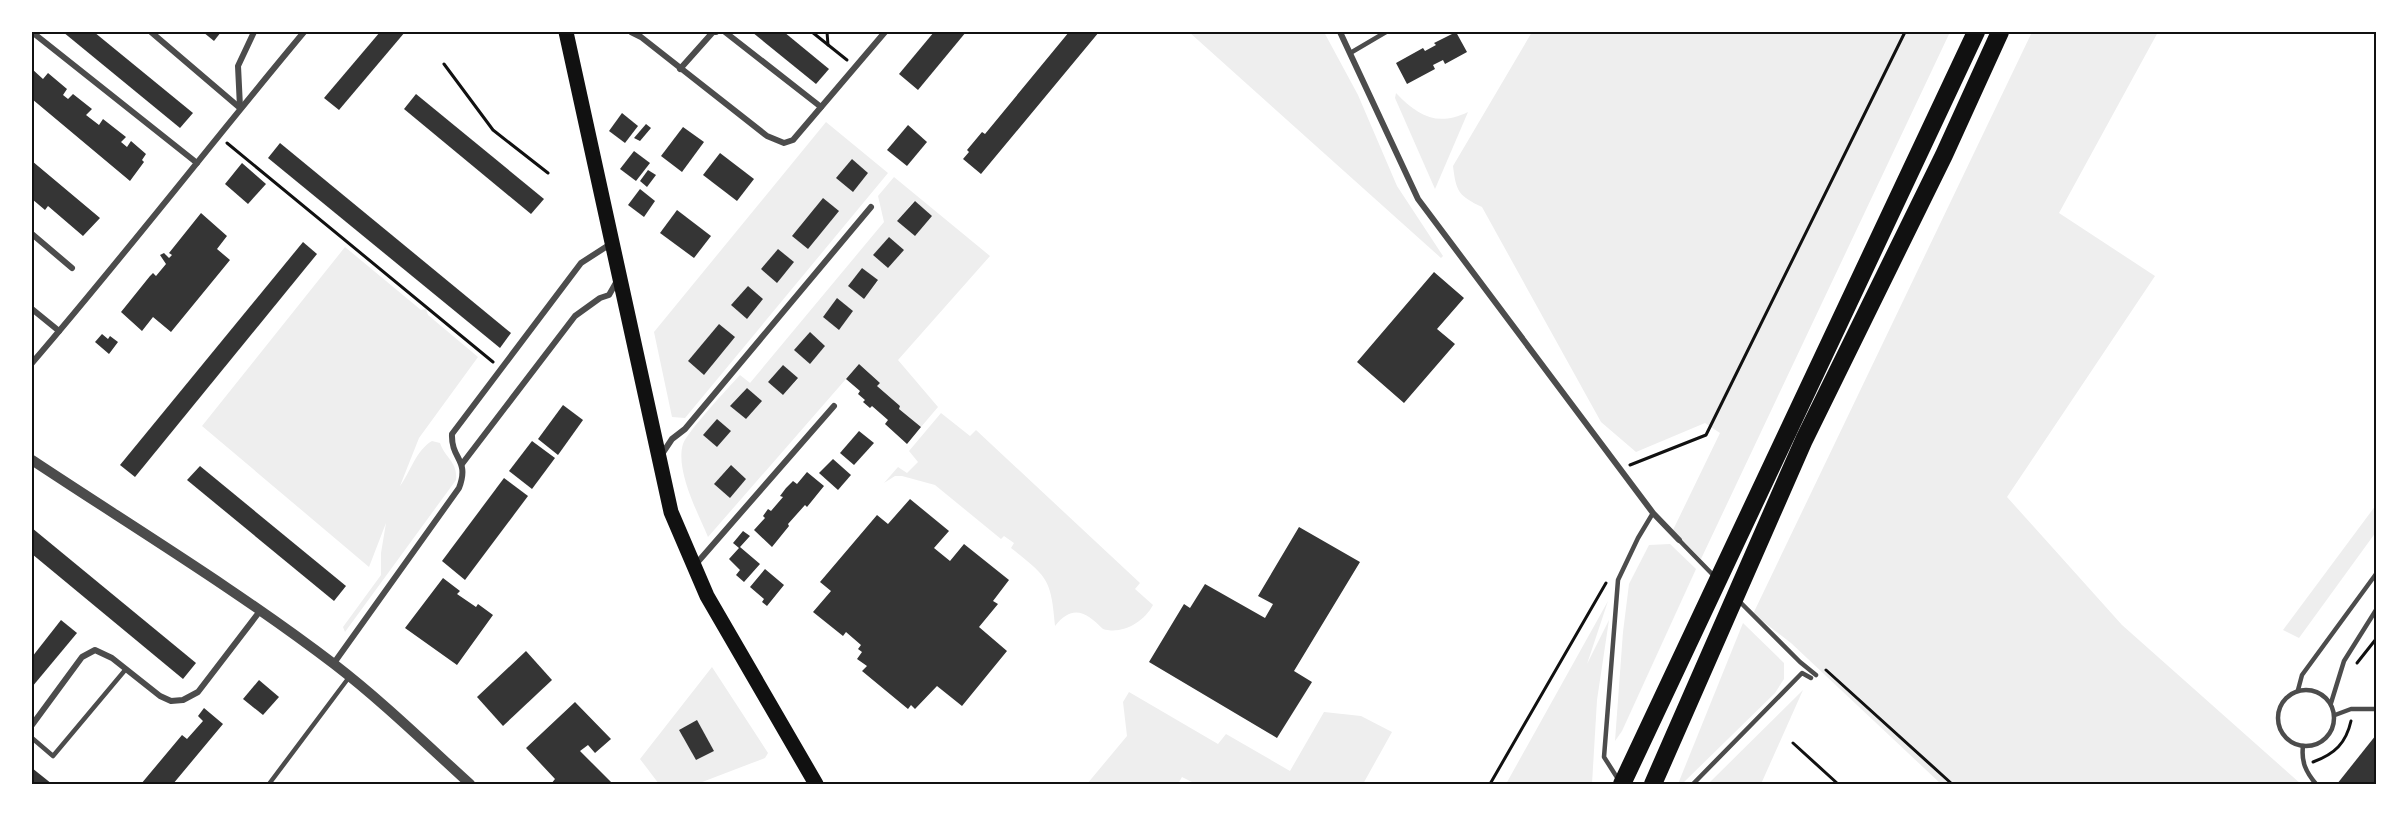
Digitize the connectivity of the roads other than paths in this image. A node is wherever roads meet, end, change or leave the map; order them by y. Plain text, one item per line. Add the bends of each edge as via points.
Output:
1 (32, 32) edge
2 (151, 32) edge
3 (254, 32) edge
4 (304, 32) edge
5 (566, 32) edge
6 (631, 32) edge
7 (717, 32) edge
8 (725, 32) edge
9 (885, 32) edge
10 (1340, 32) edge
11 (1386, 32) edge
12 (1976, 32) edge
13 (2000, 32) edge
14 (160, 35) edge
15 (1352, 52) junction
16 (680, 69) junction
17 (820, 107) junction
18 (240, 108) junction
19 (197, 163) junction
20 (871, 207) dead end
21 (32, 234) edge
22 (612, 243) junction
23 (72, 268) dead end
24 (619, 277) junction
25 (32, 309) edge
26 (59, 331) junction
27 (32, 363) edge
28 (834, 406) dead end
29 (660, 457) junction
30 (32, 460) edge
31 (462, 464) junction
32 (1653, 513) junction
33 (1679, 540) joint
34 (694, 567) junction
35 (2376, 574) edge
36 (2376, 610) edge
37 (260, 611) junction
38 (334, 663) junction
39 (126, 669) junction
40 (350, 676) junction
41 (2298, 690) junction
42 (2331, 703) junction
43 (2376, 710) edge
44 (2335, 715) junction
45 (32, 725) edge
46 (32, 738) edge
47 (2303, 746) junction
48 (270, 784) edge
49 (470, 784) edge
50 (816, 784) edge
51 (1622, 784) edge
52 (1653, 784) edge
53 (1693, 784) edge
54 (2316, 784) edge

1 - 19 street
2 - 14 street
3 - 18 street via 237,66
4 - 18 street
5 - 22 main road
6 - 16 street
7 - 16 street
8 - 17 street
9 - 17 street
10 - 15 street
11 - 15 lane
12 - 51 highway
13 - 52 highway via 1804,440
14 - 18 street
15 - 32 street via 1418,200
16 - 17 street via 766,136 783,143 793,140
18 - 19 street
19 - 26 street
20 - 29 street
21 - 23 street
22 - 24 main road
22 - 31 street via 581,263 452,434 452,446
24 - 29 main road
24 - 31 street via 609,296 575,316
25 - 26 street
26 - 27 street
28 - 34 street
29 - 34 main road via 671,512
30 - 37 street
31 - 38 street via 464,475 459,488
32 - 33 street
32 - 51 lane via 1618,580 1604,757
33 - 53 lane via 1814,676 1802,673
34 - 50 main road via 747,668
35 - 41 lane via 2302,675
36 - 42 lane via 2344,661
37 - 38 street
37 - 39 street via 198,692 183,700 160,696
38 - 40 street
39 - 45 street via 95,650 82,657
39 - 46 lane via 53,756
40 - 48 lane
40 - 49 street
41 - 42 lane via 2316,691
41 - 47 lane via 2283,702 2278,720 2286,737
42 - 44 lane
43 - 44 lane via 2351,710
44 - 47 lane via 2326,738
47 - 54 lane via 2301,756 2306,772

